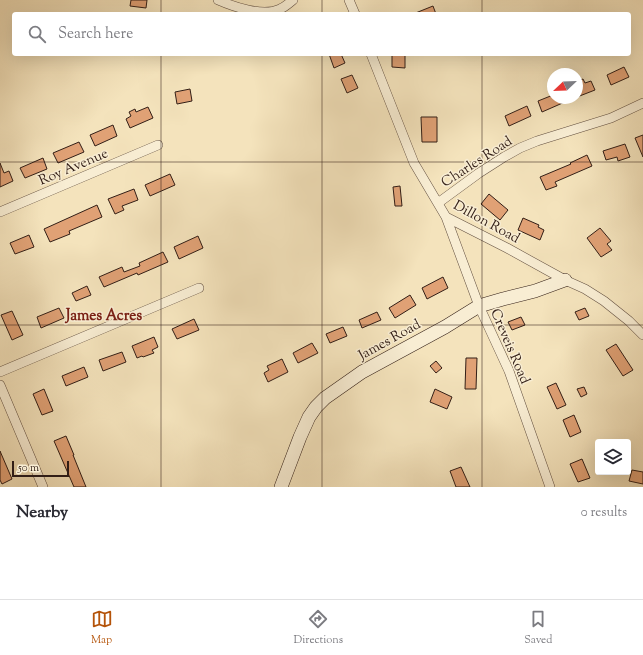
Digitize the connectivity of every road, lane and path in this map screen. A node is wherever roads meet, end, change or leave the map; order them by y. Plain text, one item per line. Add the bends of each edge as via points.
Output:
1 (218, 0) edge
2 (293, 0) edge
3 (349, 0) edge
4 (354, 12) edge
5 (372, 56) edge
6 (643, 103) edge
7 (158, 145) dead end
8 (438, 204) junction
9 (0, 212) edge
10 (446, 217) junction
11 (565, 280) junction
12 (199, 288) dead end
13 (479, 306) junction
14 (643, 335) edge
15 (0, 372) edge
16 (0, 385) edge
17 (43, 487) edge
18 (281, 487) edge
19 (550, 487) edge

1 - 2 street via 234,7 265,12 280,10
3 - 4 street
5 - 8 street, Dillon Road via 414,163
6 - 8 street, Charles Road via 612,118 520,148 478,173
7 - 9 street, Roy Avenue
8 - 10 street, Dillon Road
10 - 11 street, Dillon Road
10 - 13 street, Creveis Road
11 - 13 street, James Road
11 - 14 street, Dillon Road via 604,301
12 - 15 street
13 - 18 street, James Road via 362,372 325,398 309,417
13 - 19 street, Creveis Road via 509,371
16 - 17 street

